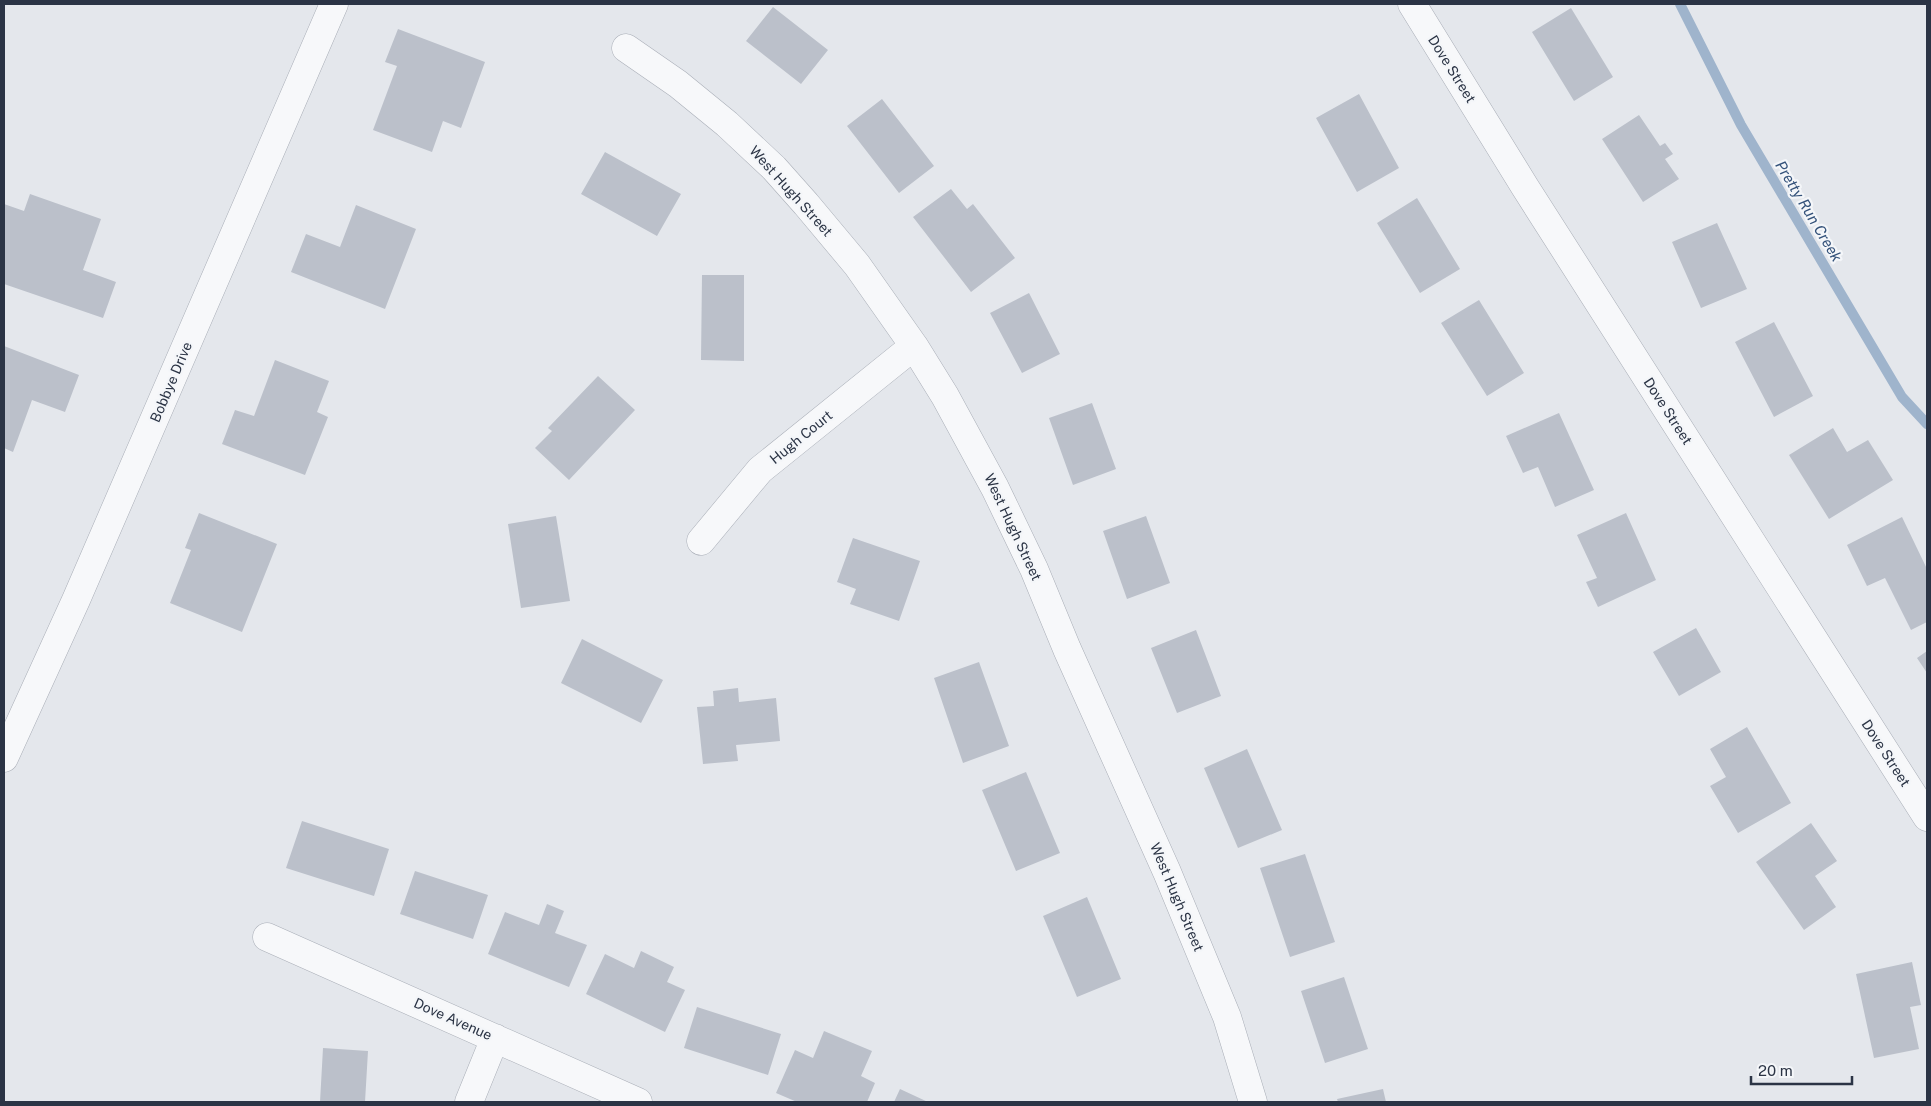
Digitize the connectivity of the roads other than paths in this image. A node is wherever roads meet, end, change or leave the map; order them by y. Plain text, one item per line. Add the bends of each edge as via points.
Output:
1 (334, 4) edge
2 (1412, 4) edge
3 (626, 48) dead end
4 (914, 346) junction
5 (701, 541) dead end
6 (4, 758) edge
7 (1927, 817) edge
8 (267, 937) dead end
9 (495, 1038) junction
10 (469, 1102) edge
11 (638, 1102) edge
12 (1253, 1102) edge

1 - 6 street, Bobbye Drive
2 - 7 street, Dove Street
3 - 4 street, West Hugh Street via 728,124 774,168 857,265
4 - 5 street, Hugh Court via 760,470
4 - 12 street, West Hugh Street via 946,396 996,488 1034,568 1227,1017
8 - 9 street, Dove Avenue
9 - 10 street
9 - 11 street, Dove Avenue

